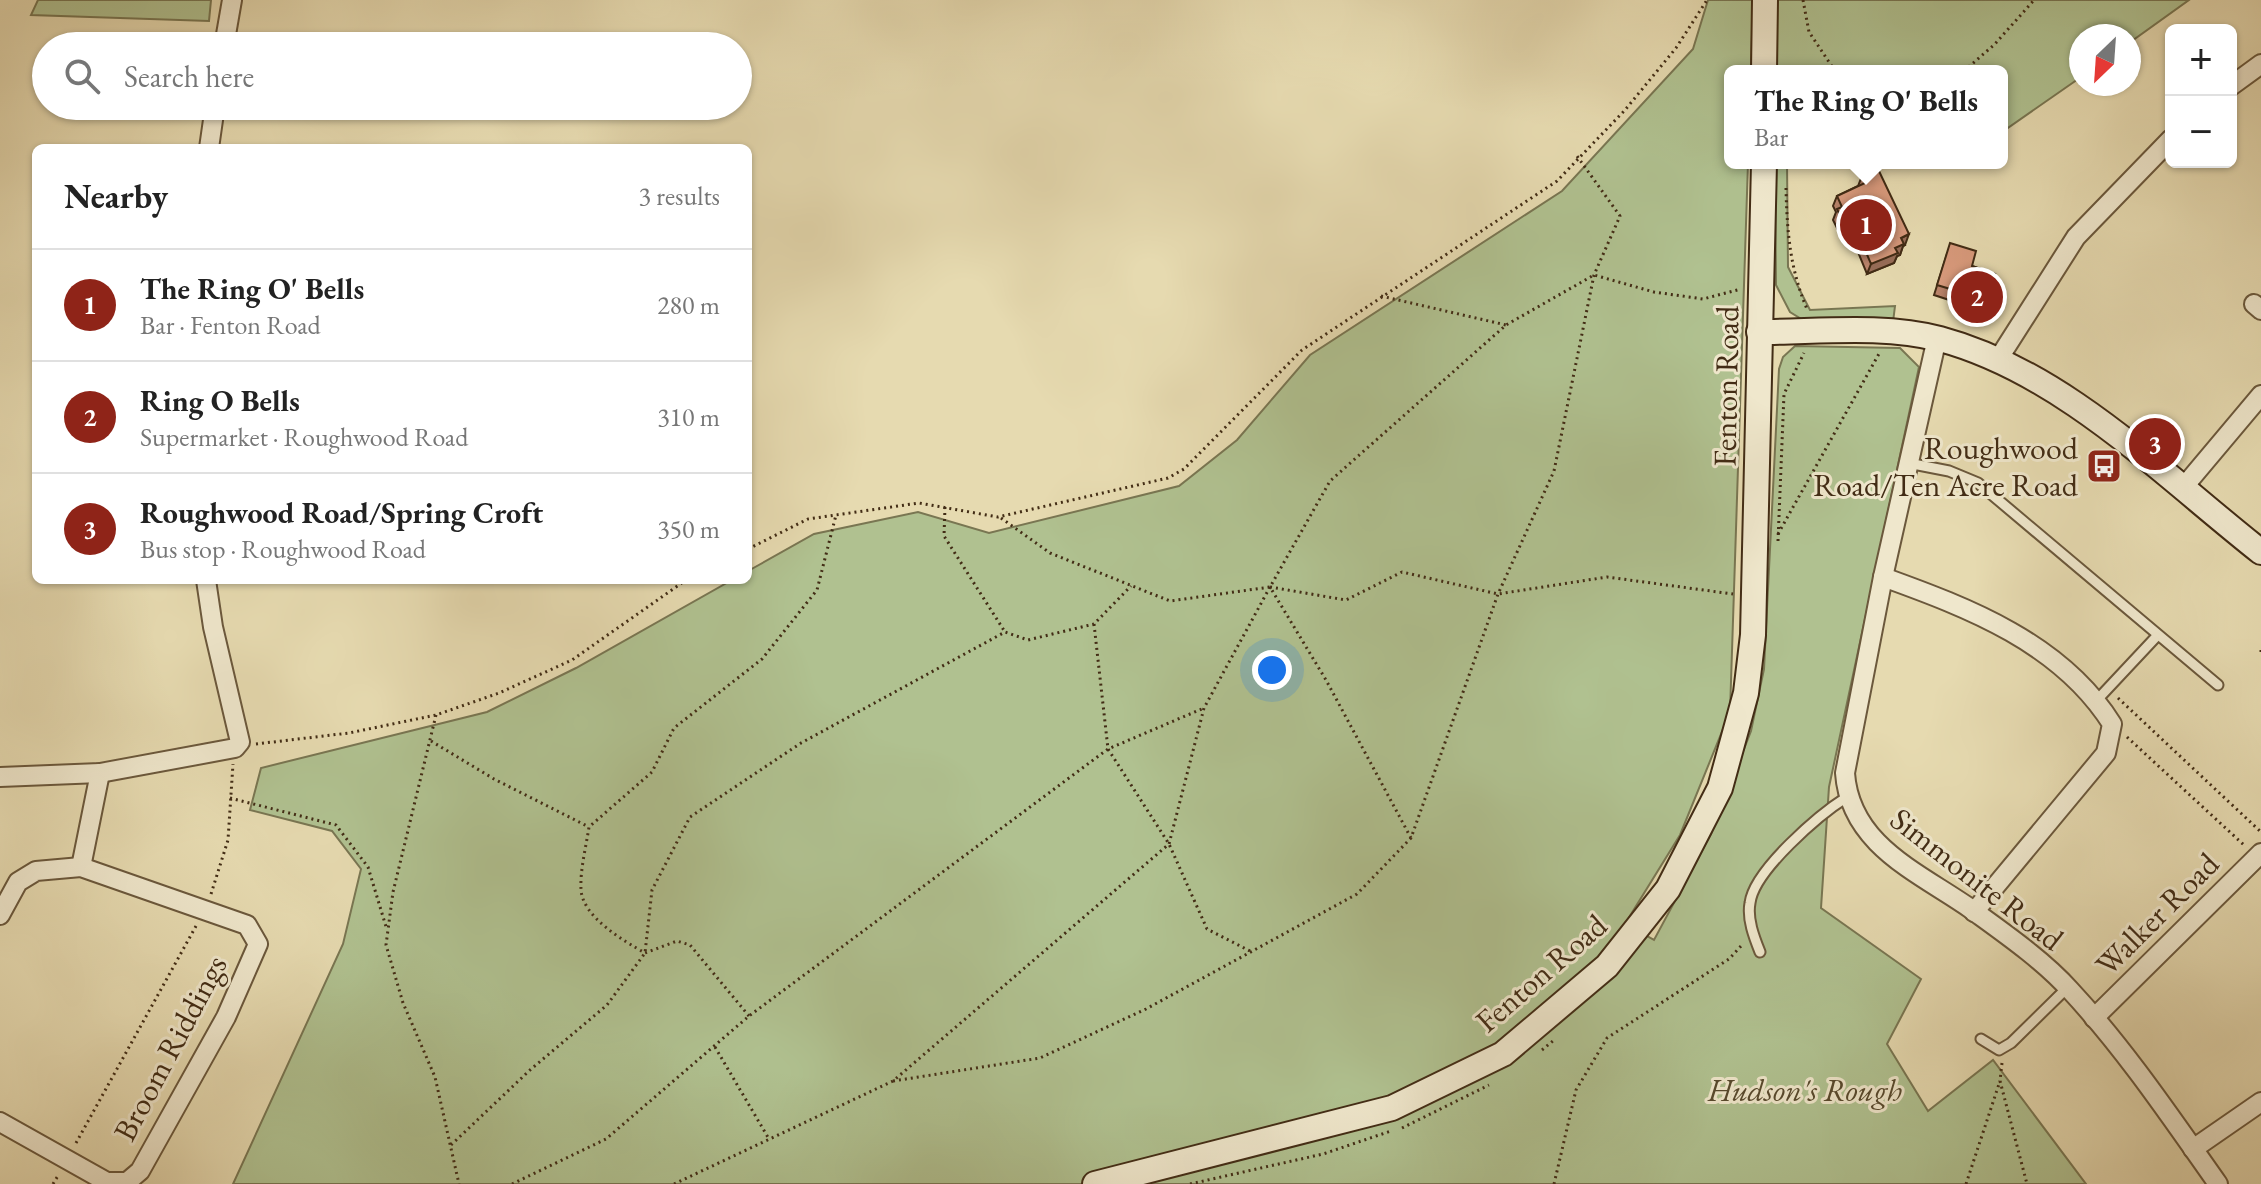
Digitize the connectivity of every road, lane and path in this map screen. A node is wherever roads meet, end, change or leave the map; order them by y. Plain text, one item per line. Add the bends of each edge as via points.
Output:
1 (232, 0) edge
2 (1707, 0) edge
3 (1765, 0) edge
4 (1803, 0) edge
5 (2034, 0) edge
6 (226, 32) edge
7 (2261, 64) edge
8 (1764, 65) edge
9 (1831, 65) edge
10 (1971, 65) edge
11 (2237, 82) edge
12 (213, 120) edge
13 (210, 144) edge
14 (2165, 145) edge
15 (1577, 156) junction
16 (1764, 169) edge
17 (1785, 177) dead end
18 (1594, 275) junction
19 (1761, 284) junction
20 (1379, 296) junction
21 (1506, 325) junction
22 (1759, 332) junction
23 (1814, 332) junction
24 (1895, 334) junction
25 (1937, 338) junction
26 (1999, 358) junction
27 (2261, 395) edge
28 (1908, 463) junction
29 (2182, 489) junction
30 (945, 507) junction
31 (836, 515) junction
32 (998, 517) junction
33 (1778, 534) junction
34 (752, 547) edge
35 (1777, 548) dead end
36 (2261, 552) edge
37 (1754, 568) junction
38 (1883, 577) junction
39 (207, 584) edge
40 (680, 584) edge
41 (1131, 586) junction
42 (1270, 587) junction
43 (1498, 594) junction
44 (1753, 596) junction
45 (1094, 624) junction
46 (1005, 632) junction
47 (2156, 637) junction
48 (2218, 685) dead end
49 (2102, 694) junction
50 (1204, 708) junction
51 (436, 715) junction
52 (2112, 724) junction
53 (430, 740) junction
54 (237, 745) junction
55 (1108, 749) junction
56 (100, 773) junction
57 (0, 777) edge
58 (1847, 797) junction
59 (230, 798) junction
60 (589, 827) junction
61 (2261, 832) edge
62 (1411, 838) junction
63 (1169, 844) junction
64 (2259, 855) edge
65 (81, 867) junction
66 (205, 910) junction
67 (1974, 912) junction
68 (0, 915) edge
69 (388, 932) junction
70 (1752, 933) junction
71 (1251, 952) junction
72 (1760, 952) dead end
73 (645, 953) junction
74 (2068, 987) junction
75 (749, 1016) junction
76 (2094, 1018) junction
77 (1557, 1037) dead end
78 (1981, 1039) dead end
79 (715, 1047) junction
80 (1999, 1050) junction
81 (1535, 1055) dead end
82 (1500, 1078) dead end
83 (893, 1081) junction
84 (2000, 1081) junction
85 (2261, 1102) edge
86 (0, 1122) edge
87 (769, 1139) junction
88 (451, 1145) junction
89 (2193, 1149) junction
90 (67, 1159) junction
91 (53, 1184) edge
92 (459, 1184) edge
93 (512, 1184) edge
94 (674, 1184) edge
95 (1095, 1184) edge
96 (1190, 1184) edge
97 (1554, 1184) edge
98 (1966, 1184) edge
99 (2027, 1184) edge
100 (2218, 1184) edge

1 - 6 street
2 - 15 path via 1668,59
3 - 8 street
4 - 9 path via 1809,32
5 - 10 path
7 - 11 street
12 - 13 street
14 - 26 street via 2076,237
15 - 18 path via 1620,216
15 - 20 path via 1557,181
16 - 19 street, Fenton Road
17 - 23 path via 1788,249
18 - 19 path via 1703,299
18 - 21 path
18 - 43 path via 1554,471
19 - 22 street, Fenton Road
20 - 21 path
20 - 32 path via 1302,350 1184,469 1168,478
21 - 42 path via 1330,481
22 - 23 street
22 - 37 street, Fenton Road
23 - 24 street
23 - 33 path via 1784,394
24 - 25 street
24 - 33 path via 1879,353
25 - 26 street
25 - 28 street
26 - 29 street via 2095,419
27 - 29 street
28 - 38 street
28 - 47 lane via 1978,483
29 - 36 street
30 - 31 path via 919,503
30 - 32 path
30 - 46 path via 944,536
31 - 34 path via 808,519
31 - 60 path via 817,590 762,659 674,728 652,772
32 - 41 path via 1050,553
33 - 35 path
33 - 37 path
37 - 44 street, Fenton Road
38 - 49 street via 1965,606
38 - 58 street via 1845,773
39 - 54 street
40 - 51 path via 572,660
41 - 42 path via 1170,601
41 - 45 path
42 - 43 path via 1346,600 1402,572
42 - 50 path
42 - 62 path
43 - 44 path via 1607,577
43 - 62 path
44 - 95 street, Fenton Road via 1746,693 1720,788 1668,889 1607,966 1503,1054 1392,1108
45 - 46 path via 1028,640
45 - 55 path
46 - 73 path via 801,743 690,817 652,890
47 - 48 lane
47 - 49 lane
49 - 52 street
49 - 61 path
50 - 55 path
50 - 63 path
51 - 53 path
51 - 54 path via 349,733
52 - 64 path
52 - 67 street via 2106,753
53 - 60 path
53 - 69 path
54 - 56 street
54 - 59 path
55 - 63 path
55 - 75 path
56 - 57 street
56 - 65 street
58 - 67 street, Simmonite Road via 1861,826 1881,847
58 - 70 lane via 1821,813 1763,875 1750,902
59 - 66 path via 228,840
59 - 69 path via 336,825 368,867
60 - 73 path via 580,892 597,919
62 - 71 path via 1357,894
63 - 71 path via 1207,929
63 - 83 path
64 - 76 street, Walker Road
65 - 66 street, Broom Riddings
65 - 68 street, Broom Riddings via 36,871 18,882
66 - 90 path
66 - 90 street, Broom Riddings via 247,925 258,944 219,1030 140,1171 127,1182 107,1182
67 - 74 street, Simmonite Road
69 - 88 path via 386,945 403,1003 435,1077
70 - 72 lane
70 - 97 path via 1729,959 1607,1038 1576,1090
71 - 83 path via 1040,1058
73 - 75 path via 677,941 690,945
73 - 88 path via 607,1005
74 - 76 street, Simmonite Road
74 - 80 lane
75 - 79 path
76 - 89 street, Simmonite Road
77 - 81 path
78 - 80 lane
79 - 87 path
79 - 93 path via 606,1139
80 - 84 path
82 - 96 path via 1410,1125 1323,1154
83 - 87 path
84 - 98 path
84 - 99 path
85 - 89 street
86 - 90 street, Broom Riddings
87 - 94 path
88 - 92 path
89 - 100 street, Simmonite Road
90 - 91 path

